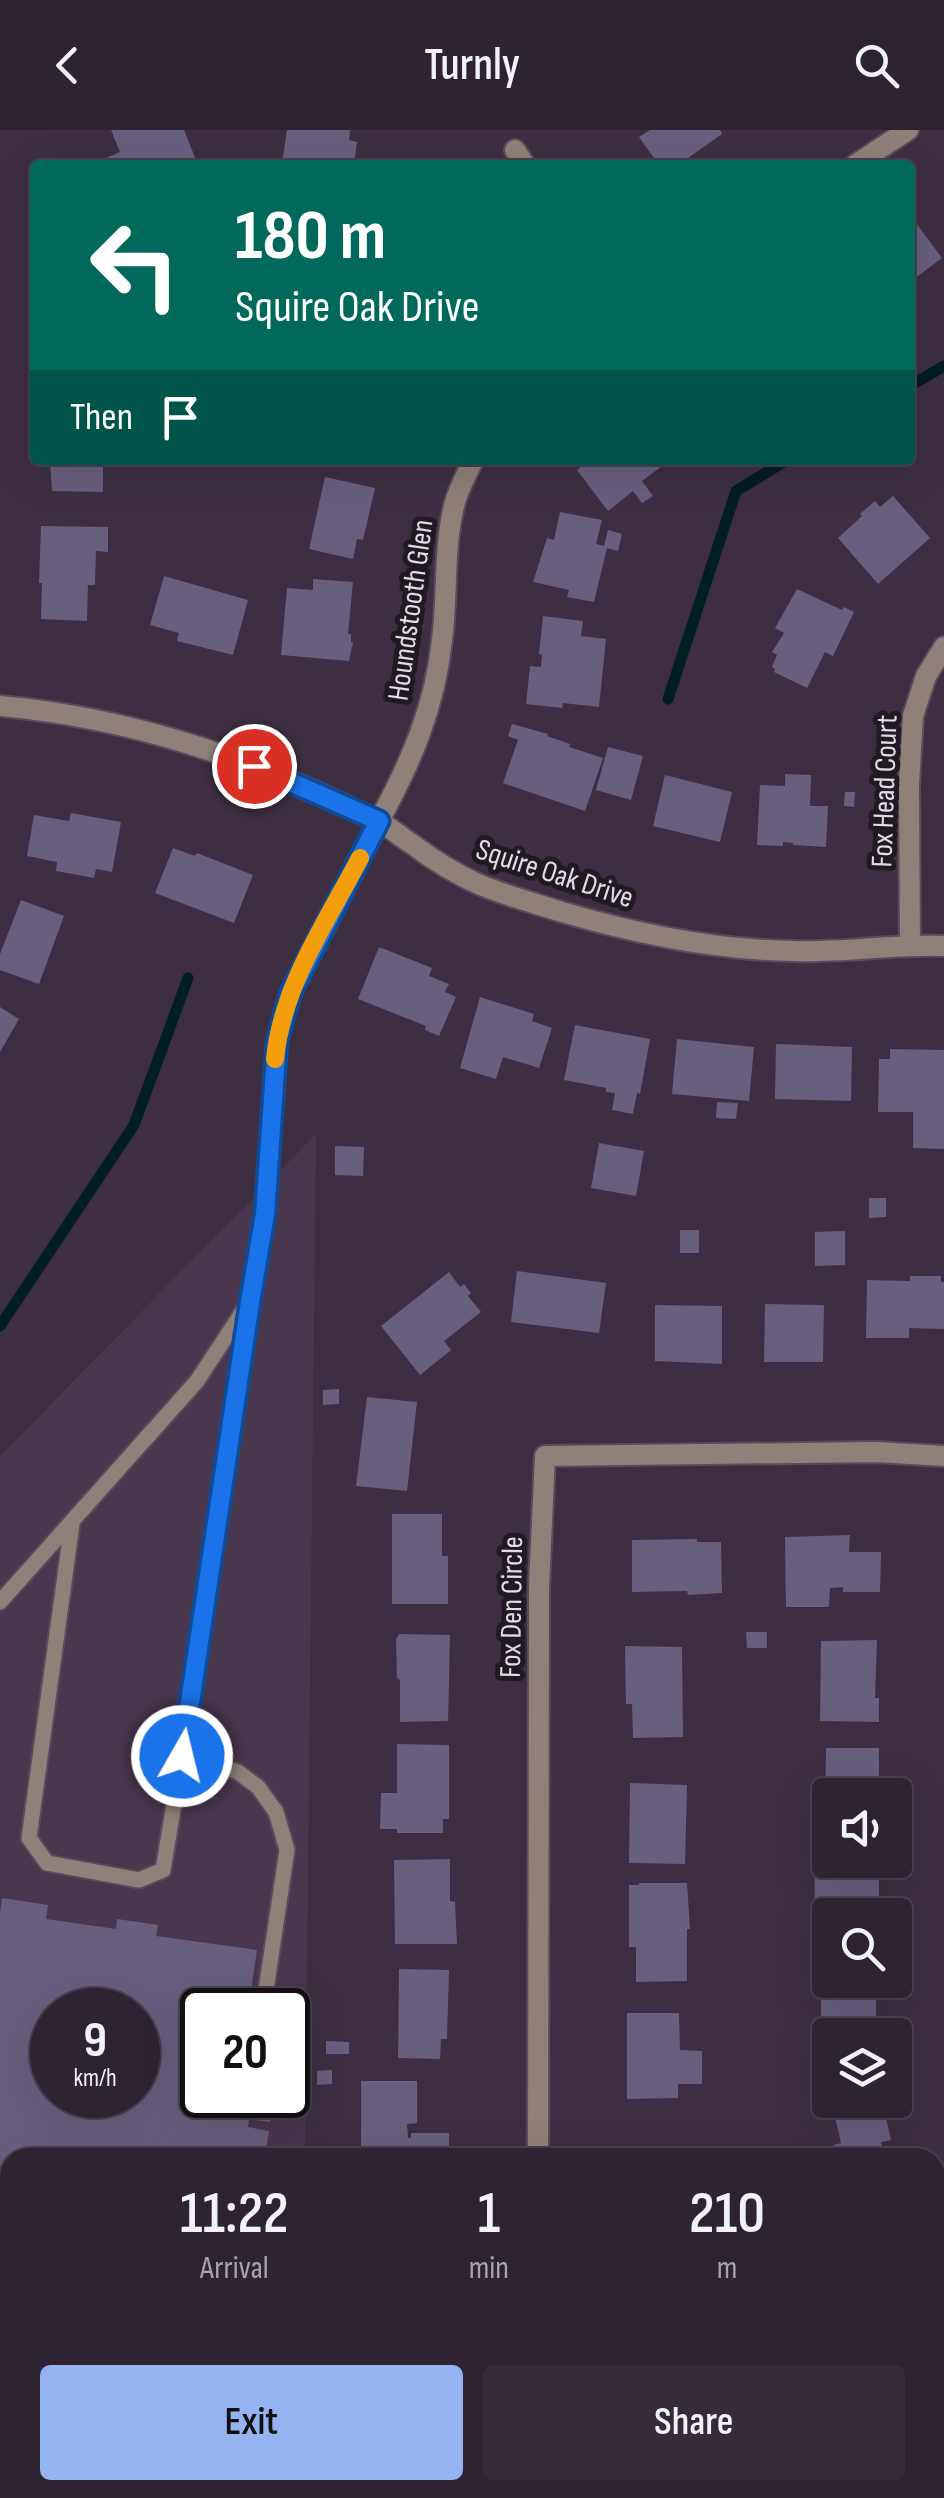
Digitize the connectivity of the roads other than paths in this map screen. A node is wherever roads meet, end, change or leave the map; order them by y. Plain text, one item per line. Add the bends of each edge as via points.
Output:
1 (908, 130) edge
2 (863, 160) edge
3 (471, 465) edge
4 (944, 647) edge
5 (0, 706) edge
6 (379, 821) junction
7 (910, 944) junction
8 (944, 946) edge
9 (250, 1302) junction
10 (944, 1456) edge
11 (72, 1524) junction
12 (0, 1602) edge
13 (182, 1756) junction
14 (266, 1988) edge
15 (538, 2148) edge

1 - 2 street
3 - 6 street, Houndstooth Glen via 455,501 432,697
4 - 7 street, Fox Head Court via 913,716
5 - 6 street, Squire Oak Drive via 170,736
6 - 7 street, Squire Oak Drive via 477,884 620,928 794,952
6 - 9 lane via 290,994 277,1042 265,1214
7 - 8 street, Squire Oak Drive
9 - 11 lane via 197,1381
9 - 13 lane
10 - 15 street, Fox Den Circle via 546,1456 539,1587
11 - 12 lane
11 - 13 lane via 29,1838 47,1863 140,1880 163,1870
13 - 14 lane via 238,1772 276,1812 287,1850

